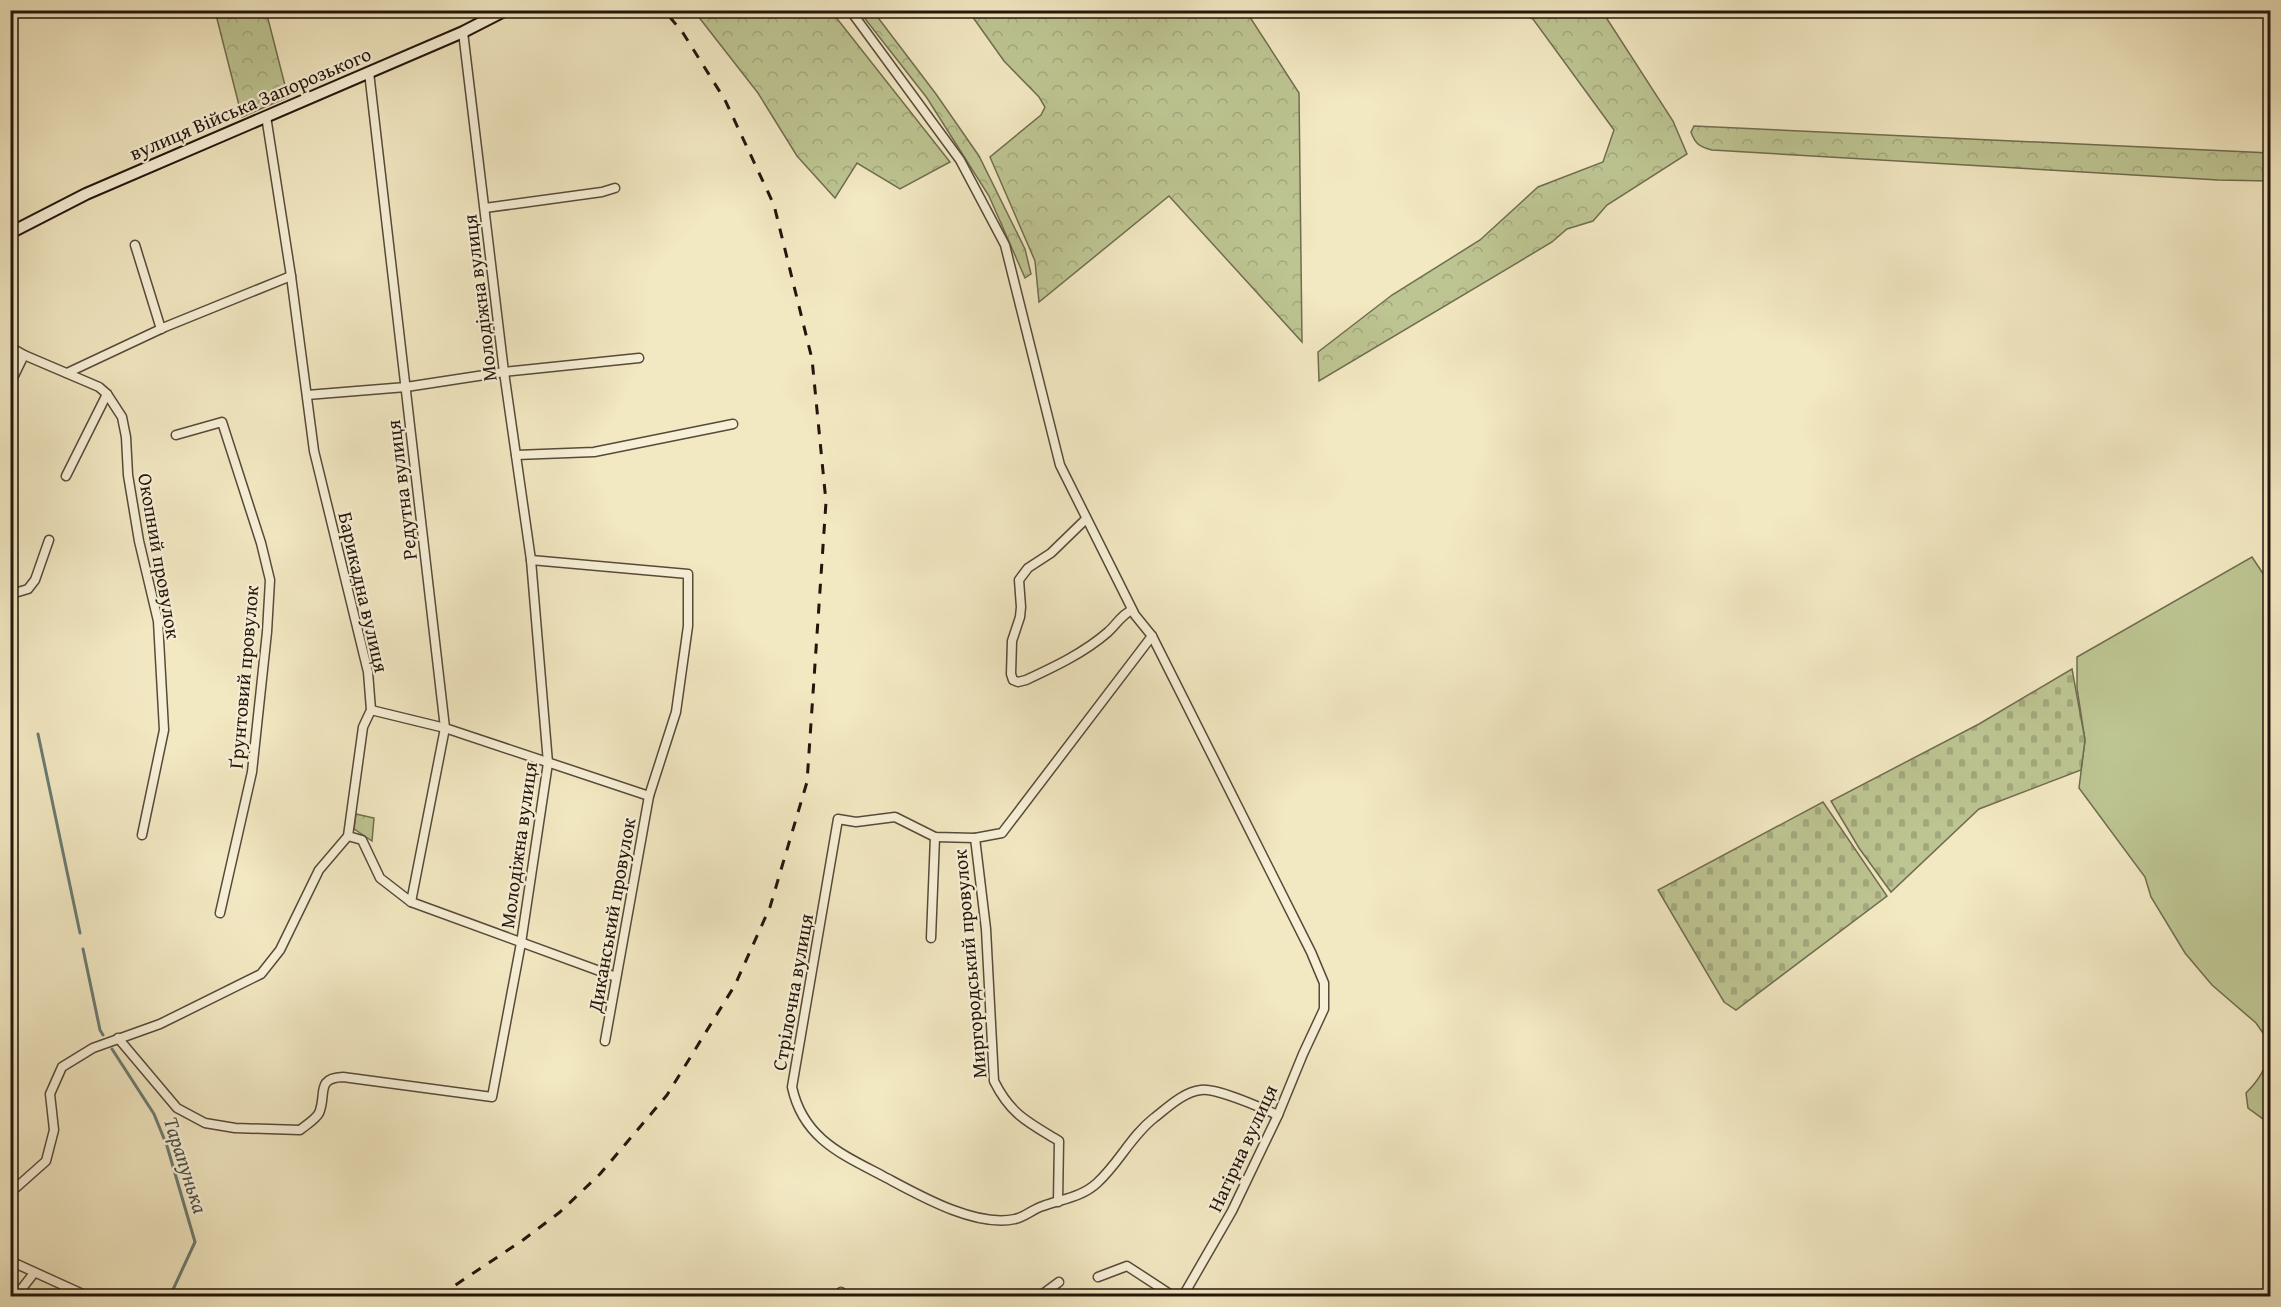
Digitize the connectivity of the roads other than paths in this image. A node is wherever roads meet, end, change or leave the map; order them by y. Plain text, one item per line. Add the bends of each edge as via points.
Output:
1 (506, 10) edge
2 (850, 10) edge
3 (464, 32) junction
4 (369, 72) junction
5 (266, 116) junction
6 (615, 188) dead end
7 (485, 208) junction
8 (10, 233) edge
9 (135, 245) dead end
10 (291, 276) junction
11 (161, 329) junction
12 (10, 347) edge
13 (24, 355) junction
14 (639, 358) dead end
15 (504, 372) junction
16 (67, 373) junction
17 (10, 384) edge
18 (406, 387) junction
19 (107, 394) junction
20 (307, 395) junction
21 (733, 424) dead end
22 (176, 435) dead end
23 (516, 455) junction
24 (66, 476) dead end
25 (1086, 519) junction
26 (49, 540) dead end
27 (531, 560) junction
28 (10, 588) edge
29 (1132, 610) junction
30 (1152, 636) junction
31 (371, 710) junction
32 (445, 728) junction
33 (548, 763) junction
34 (649, 796) junction
35 (838, 819) joint
36 (142, 835) dead end
37 (348, 836) junction
38 (935, 837) junction
39 (975, 838) junction
40 (411, 902) junction
41 (220, 913) dead end
42 (931, 938) dead end
43 (521, 942) junction
44 (616, 977) junction
45 (118, 1038) junction
46 (605, 1041) dead end
47 (1278, 1115) junction
48 (10, 1193) edge
49 (1058, 1202) junction
50 (10, 1261) edge
51 (34, 1273) junction
52 (1098, 1277) dead end
53 (1059, 1282) dead end
54 (16, 1296) edge
55 (87, 1296) edge
56 (1040, 1296) edge
57 (1173, 1296) edge
58 (1183, 1296) edge

1 - 3 street, вулиця Війська Запорозького
2 - 25 street via 960,159 1005,245 1060,465
3 - 4 street, вулиця Війська Запорозького
3 - 7 street, Молодіжна вулиця
4 - 5 street, вулиця Війська Запорозького
4 - 18 street, Редутна вулиця
5 - 8 street, вулиця Війська Запорозького via 86,194
5 - 10 street, Барикадна вулиця
6 - 7 street
7 - 15 street, Молодіжна вулиця
9 - 11 street
10 - 11 street
10 - 20 street, Барикадна вулиця
11 - 16 street
12 - 13 street, Окопний провулок
13 - 16 street, Окопний провулок
13 - 17 street
14 - 15 street
15 - 18 street
15 - 23 street, Молодіжна вулиця
16 - 19 street, Окопний провулок
18 - 20 street
18 - 32 street, Редутна вулиця
19 - 24 street
19 - 36 street, Окопний провулок via 122,417 139,541 158,621 164,730
20 - 31 street, Барикадна вулиця via 314,451 368,672
21 - 23 street via 594,452
22 - 41 street, Ґрунтовий провулок via 222,422 270,580 252,772
23 - 27 street, Молодіжна вулиця
25 - 29 street
25 - 29 street via 1019,580 1021,607 1012,642 1013,680 1026,680 1082,651
26 - 28 street via 28,589 18,592
27 - 33 street, Молодіжна вулиця
27 - 34 street via 688,574 688,626 676,712
29 - 30 street
30 - 39 street, Миргородський провулок via 1002,833
30 - 47 street, Нагірна вулиця via 1324,983 1324,1010
31 - 32 street
31 - 37 street, Барикадна вулиця via 363,728
32 - 33 street
32 - 40 street, Редутна вулиця
33 - 34 street
33 - 43 street, Молодіжна вулиця
34 - 44 street, Диканський провулок
35 - 38 street, Миргородський провулок via 856,822 896,817
35 - 49 street, Стрілочна вулиця via 792,1088 802,1114 822,1141 938,1205 998,1221 1017,1219
37 - 40 street via 362,840 380,878
37 - 45 street via 319,870 280,951 261,975 160,1024
38 - 39 street, Миргородський провулок
38 - 42 street, Миргородський провулок
39 - 49 street, Миргородський провулок via 986,929 994,1081 1004,1101 1018,1115 1059,1142
40 - 43 street
43 - 44 street
43 - 45 street, Молодіжна вулиця via 492,1097 332,1077 325,1084 318,1114 300,1130 235,1128 205,1123 177,1108
44 - 46 street, Диканський провулок
45 - 48 street via 62,1067 50,1094 54,1130 46,1161
47 - 49 street, Стрілочна вулиця via 1200,1090 1177,1100 1139,1130 1112,1168 1086,1192
47 - 58 street, Нагірна вулиця via 1232,1211
50 - 51 street
51 - 54 street
51 - 55 street
52 - 57 street via 1127,1266
53 - 56 street

